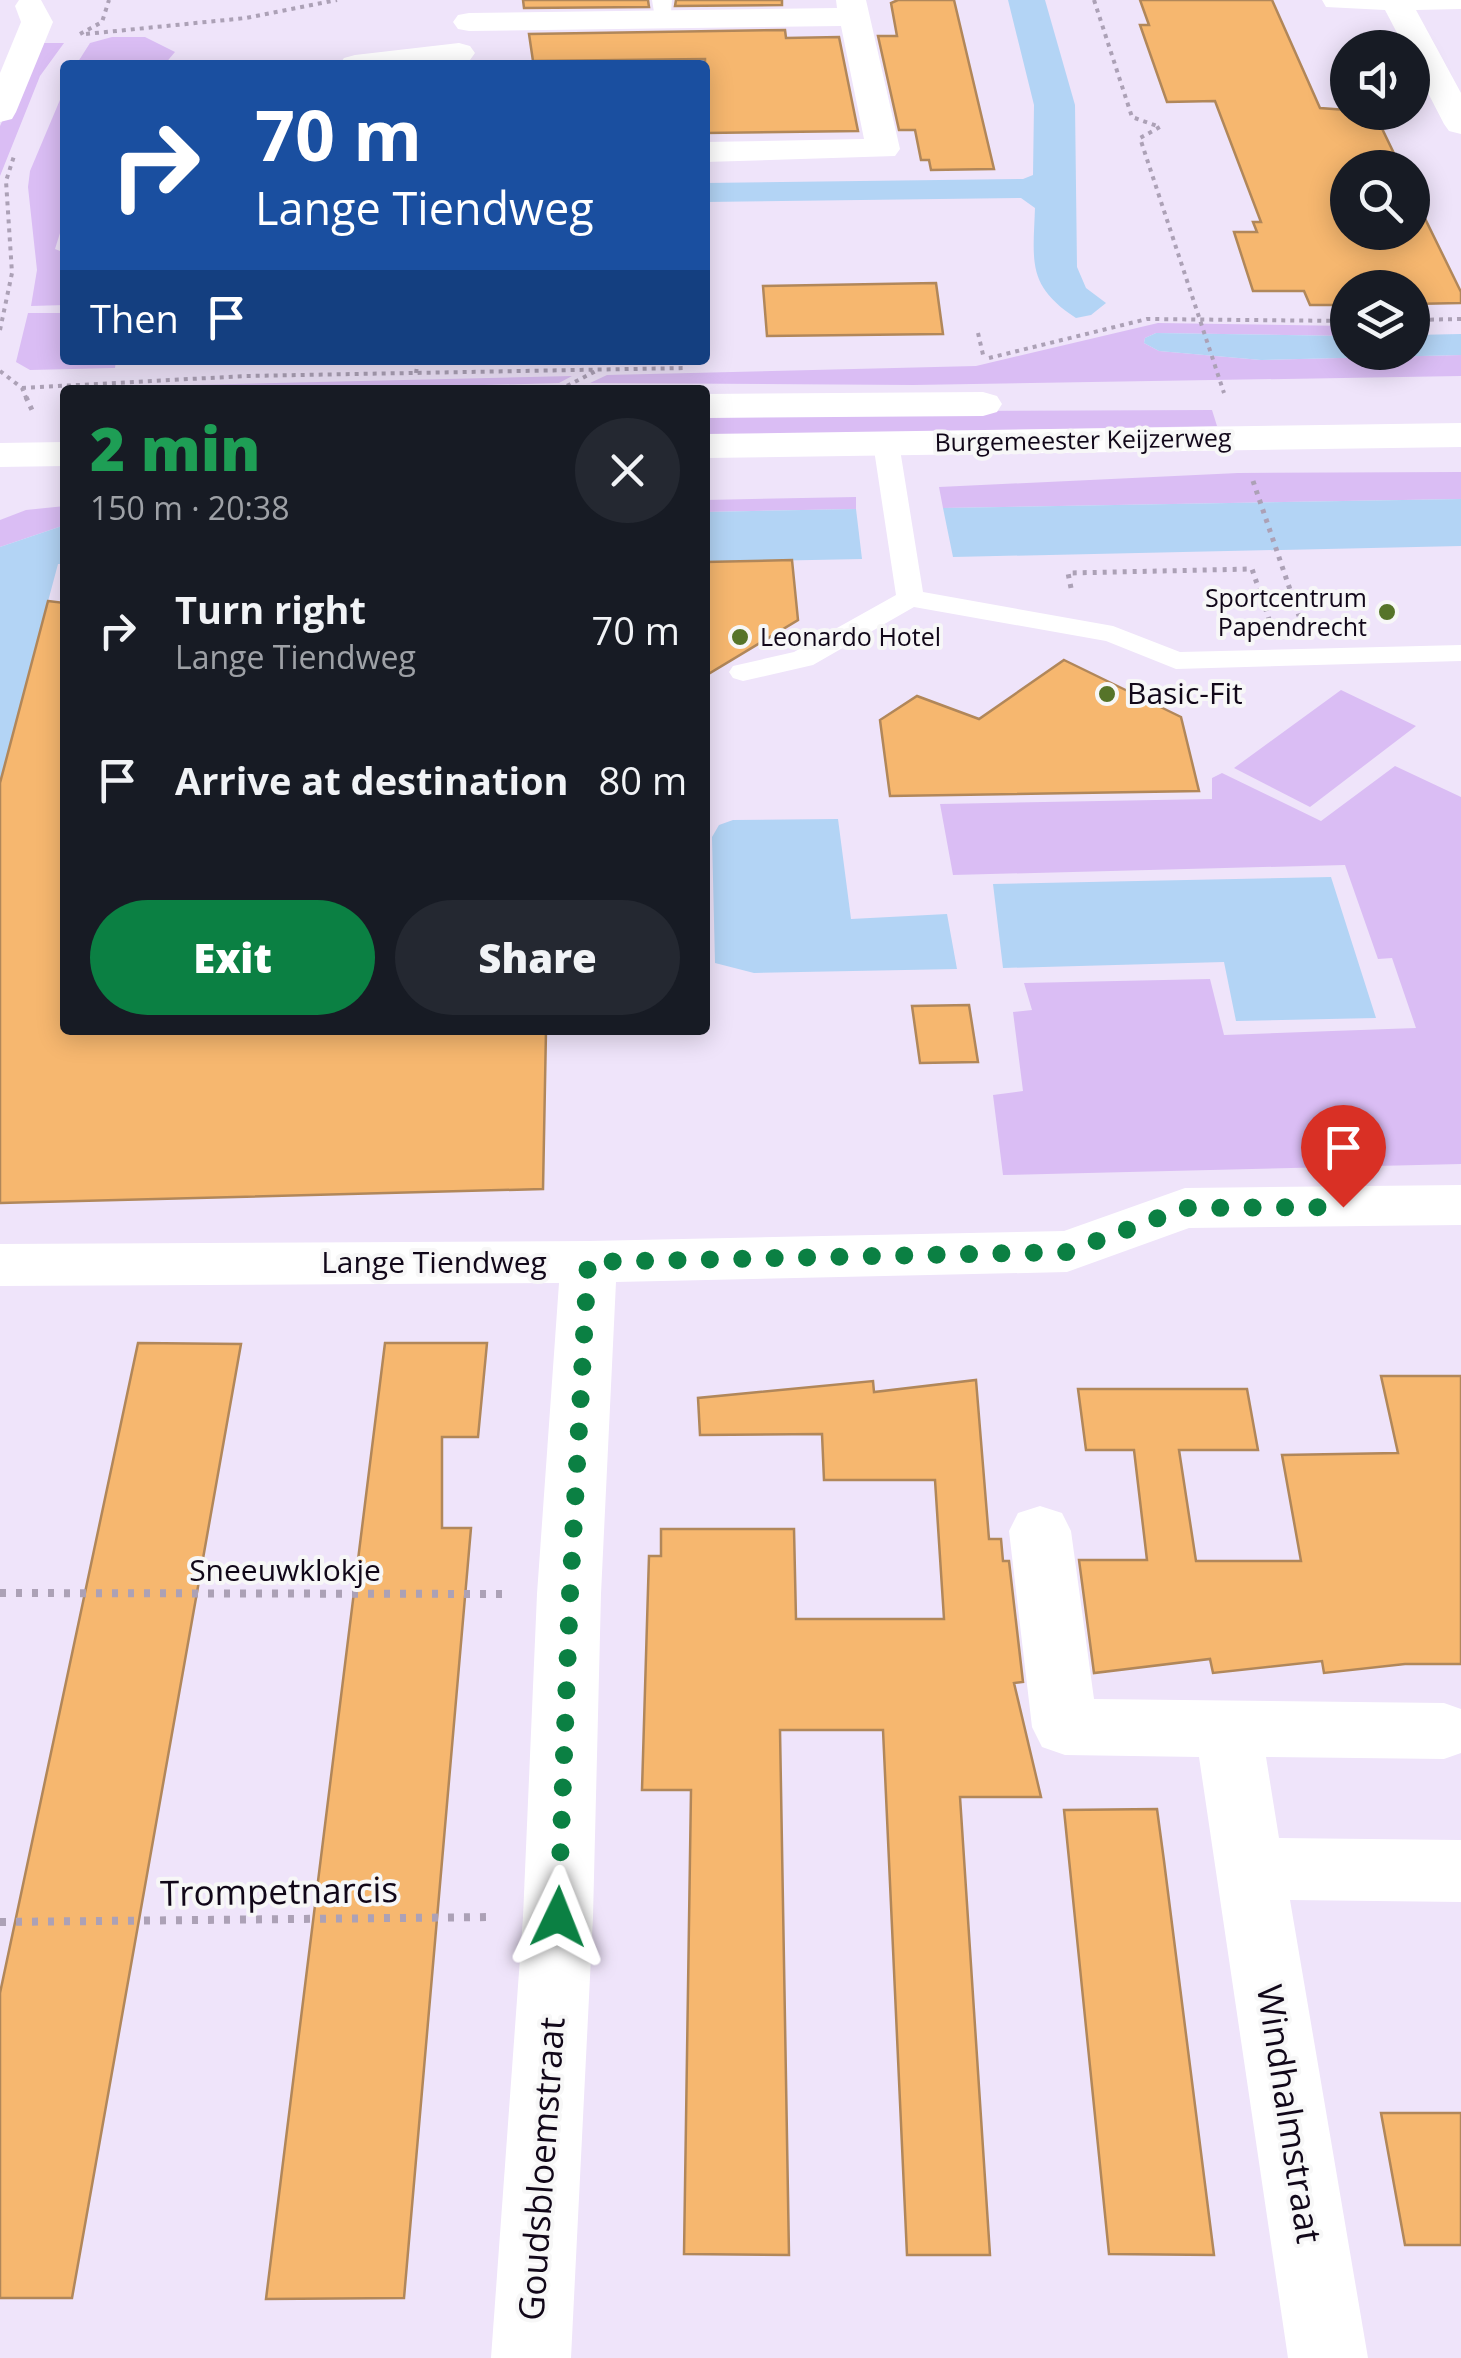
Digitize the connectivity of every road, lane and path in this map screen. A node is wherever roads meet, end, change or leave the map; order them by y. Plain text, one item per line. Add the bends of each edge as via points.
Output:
1 (109, 0) edge
2 (336, 0) edge
3 (1094, 0) edge
4 (1337, 0) edge
5 (1461, 0) edge
6 (1396, 1) edge
7 (33, 2) edge
8 (852, 8) edge
9 (662, 10) edge
10 (0, 32) edge
11 (458, 35) edge
12 (372, 60) edge
13 (0, 112) edge
14 (1461, 127) edge
15 (18, 140) dead end
16 (1461, 150) edge
17 (710, 152) edge
18 (1169, 225) dead end
19 (1461, 319) edge
20 (1430, 320) edge
21 (1330, 321) edge
22 (0, 328) edge
23 (978, 332) dead end
24 (984, 359) junction
25 (967, 360) dead end
26 (417, 365) edge
27 (597, 370) junction
28 (416, 372) junction
29 (89, 382) junction
30 (78, 385) edge
31 (88, 385) edge
32 (568, 385) edge
33 (689, 385) edge
34 (710, 387) edge
35 (60, 390) edge
36 (11, 403) edge
37 (1025, 404) dead end
38 (60, 416) edge
39 (1461, 435) edge
40 (886, 443) junction
41 (710, 446) edge
42 (60, 454) edge
43 (0, 455) edge
44 (1068, 573) dead end
45 (1286, 580) dead end
46 (910, 598) junction
47 (1461, 653) edge
48 (743, 672) dead end
49 (1461, 1206) edge
50 (588, 1262) junction
51 (0, 1265) edge
52 (1040, 1531) dead end
53 (0, 1593) edge
54 (570, 1594) junction
55 (1228, 1731) junction
56 (1444, 1731) dead end
57 (1250, 1869) junction
58 (1461, 1871) edge
59 (558, 1917) junction
60 (0, 1922) edge
61 (531, 2358) edge
62 (1328, 2358) edge

1 - 2 path via 102,22 79,35 246,18
3 - 18 path via 1132,116 1160,128 1140,138
4 - 6 street
5 - 6 street
6 - 14 street
7 - 10 street
7 - 13 street via 38,22
8 - 9 street
8 - 17 street via 883,149
9 - 11 street
11 - 12 street
14 - 16 street
15 - 22 path via 6,181 12,273
19 - 20 path
21 - 24 path via 1147,319
23 - 24 path
24 - 25 path
26 - 28 path
27 - 28 path
27 - 32 path
27 - 33 path
28 - 29 path
29 - 30 path
29 - 31 path
34 - 37 street, Burgemeester Keijzerweg
35 - 36 path
36 - 38 street
39 - 40 street, Burgemeester Keijzerweg
40 - 41 street, Burgemeester Keijzerweg
40 - 46 lane
42 - 43 street
44 - 45 path via 1252,568 1270,620 1301,620
46 - 47 lane via 1113,634 1176,661
46 - 48 lane via 803,658
49 - 50 street, Lange Tiendweg via 1185,1208 1067,1252
50 - 51 street, Lange Tiendweg
50 - 54 street, Goudsbloemstraat
52 - 55 street via 1065,1728
53 - 54 path, Sneeuwklokje
54 - 59 street, Goudsbloemstraat
55 - 56 street
55 - 57 street, Windhalmstraat
57 - 58 street
57 - 62 street, Windhalmstraat
59 - 60 path, Trompetnarcis
59 - 61 street, Goudsbloemstraat

